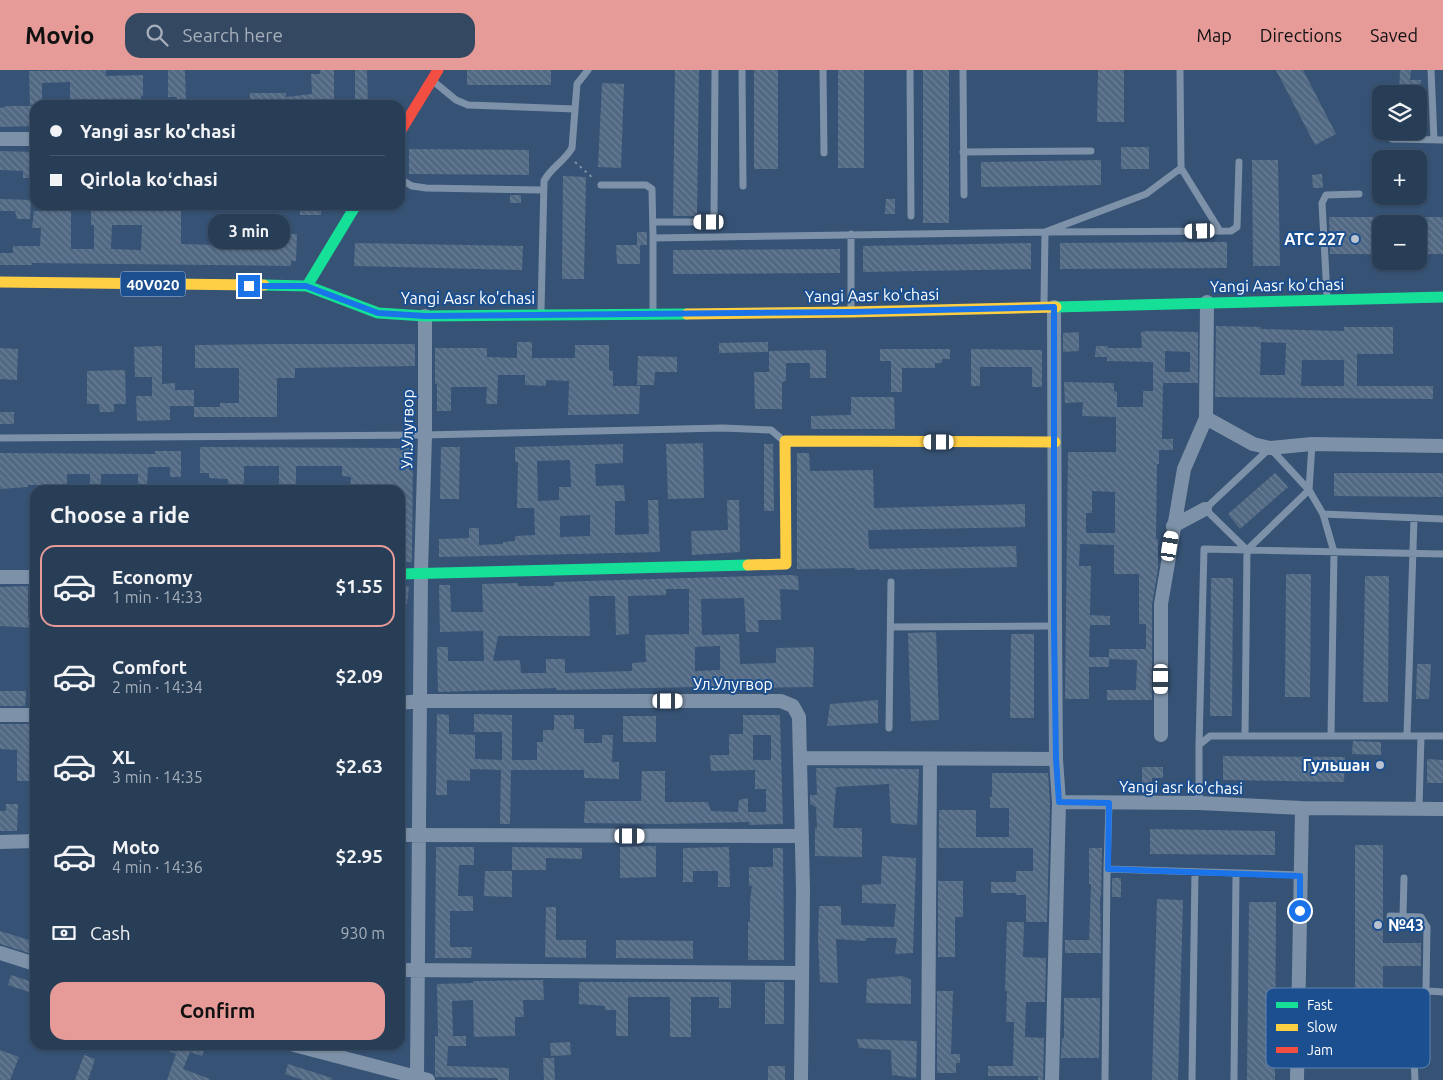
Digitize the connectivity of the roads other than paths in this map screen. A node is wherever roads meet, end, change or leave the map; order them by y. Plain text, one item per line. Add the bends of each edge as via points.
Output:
1 (438, 70) edge
2 (588, 70) edge
3 (715, 70) edge
4 (742, 70) edge
5 (823, 70) edge
6 (910, 70) edge
7 (963, 70) edge
8 (1180, 70) edge
9 (1431, 70) edge
10 (432, 80) junction
11 (575, 109) junction
12 (405, 124) edge
13 (0, 139) edge
14 (30, 139) edge
15 (1427, 140) edge
16 (1434, 140) junction
17 (1443, 140) edge
18 (1091, 151) dead end
19 (963, 152) junction
20 (824, 153) dead end
21 (1239, 162) dead end
22 (1181, 168) junction
23 (405, 182) edge
24 (601, 185) road end
25 (743, 186) dead end
26 (544, 190) junction
27 (1359, 194) dead end
28 (964, 196) dead end
29 (353, 210) edge
30 (911, 216) dead end
31 (653, 222) junction
32 (1220, 231) junction
33 (1046, 232) junction
34 (851, 234) junction
35 (653, 238) junction
36 (0, 282) edge
37 (306, 286) junction
38 (1443, 297) edge
39 (1327, 300) junction
40 (1207, 302) junction
41 (1049, 307) junction
42 (851, 312) junction
43 (653, 313) junction
44 (541, 315) junction
45 (425, 316) junction
46 (1206, 418) junction
47 (425, 435) junction
48 (0, 438) edge
49 (785, 441) junction
50 (1055, 442) junction
51 (1312, 444) junction
52 (1443, 446) edge
53 (1270, 448) junction
54 (1309, 490) junction
55 (1206, 509) junction
56 (1323, 514) junction
57 (1414, 518) junction
58 (1443, 519) edge
59 (1173, 526) junction
60 (1247, 550) junction
61 (1334, 552) junction
62 (1414, 554) junction
63 (1443, 554) edge
64 (421, 572) junction
65 (405, 574) edge
66 (0, 576) edge
67 (30, 577) edge
68 (892, 582) dead end
69 (1054, 626) junction
70 (891, 627) junction
71 (421, 700) junction
72 (405, 702) edge
73 (0, 715) edge
74 (30, 715) edge
75 (888, 728) dead end
76 (1161, 735) dead end
77 (1245, 735) junction
78 (1331, 735) junction
79 (1407, 736) junction
80 (1421, 736) junction
81 (1443, 736) edge
82 (1199, 745) junction
83 (800, 758) junction
84 (930, 759) junction
85 (1056, 759) junction
86 (1059, 802) junction
87 (1109, 803) junction
88 (1199, 803) junction
89 (1302, 808) junction
90 (1419, 809) junction
91 (1443, 809) edge
92 (405, 835) edge
93 (420, 835) junction
94 (802, 836) junction
95 (30, 841) edge
96 (0, 842) edge
97 (1108, 869) junction
98 (1195, 872) junction
99 (1236, 873) junction
100 (1300, 876) junction
101 (1404, 878) dead end
102 (1390, 916) dead end
103 (1403, 916) junction
104 (0, 953) edge
105 (30, 962) edge
106 (405, 970) edge
107 (418, 970) junction
108 (802, 973) junction
109 (1298, 988) edge
110 (1426, 988) edge
111 (1430, 990) edge
112 (1443, 992) edge
113 (313, 1050) edge
114 (422, 1078) edge
115 (801, 1080) edge
116 (928, 1080) edge
117 (1052, 1080) edge
118 (1105, 1080) edge
119 (1192, 1080) edge
120 (1234, 1080) edge

1 - 10 main road
2 - 11 lane via 577,84
3 - 31 lane via 714,218 709,222
4 - 25 lane
5 - 20 lane
6 - 30 lane
7 - 19 lane
8 - 22 lane
9 - 16 lane
10 - 11 lane via 456,100 468,105
10 - 12 main road
11 - 26 lane via 572,148 568,156 550,170 544,181
13 - 14 street
15 - 16 lane
16 - 17 lane
18 - 19 lane
19 - 28 lane
21 - 32 lane via 1237,227 1231,231
22 - 32 lane
22 - 33 lane via 1146,194
23 - 26 lane via 426,188
24 - 31 lane via 646,185 652,189
26 - 44 lane
27 - 39 lane via 1326,196 1322,202
29 - 37 main road
31 - 35 lane
32 - 33 lane
33 - 34 lane
33 - 41 lane
34 - 35 lane
34 - 42 lane
35 - 43 lane
36 - 37 main road, 40V020
37 - 45 main road, Yangi Aasr ko'chasi / 40V020 via 378,313
38 - 39 main road, Yangi Aasr ko'chasi / 40V020
39 - 40 main road, Yangi Aasr ko'chasi / 40V020
40 - 41 main road, Yangi Aasr ko'chasi / 40V020
40 - 46 street
41 - 42 main road, Yangi Aasr ko'chasi / 40V020
41 - 50 street
42 - 43 main road, Yangi Aasr ko'chasi / 40V020
43 - 44 main road, Yangi Aasr ko'chasi / 40V020
44 - 45 main road, Yangi Aasr ko'chasi / 40V020
45 - 47 street, Ул.Улугвор
46 - 53 street via 1253,444
46 - 59 street via 1184,469
47 - 48 lane
47 - 49 lane via 723,428 771,430
47 - 64 street, Ул.Улугвор
49 - 50 main road
49 - 64 main road via 786,564
50 - 69 street
51 - 52 street
51 - 53 street
51 - 54 lane
53 - 54 lane
53 - 55 lane
54 - 56 lane
54 - 60 lane
55 - 59 street
55 - 60 lane
56 - 57 lane
56 - 61 lane
57 - 58 lane
57 - 62 lane
59 - 76 street via 1161,604
60 - 61 lane
60 - 77 lane
60 - 82 lane via 1204,549
61 - 62 lane
61 - 78 lane
62 - 63 lane
62 - 79 lane
64 - 65 main road
64 - 71 street, Ул.Улугвор
66 - 67 street
68 - 70 lane
69 - 70 lane
69 - 85 street
70 - 75 lane
71 - 72 street, Ул.Улугвор
71 - 83 street, Ул.Улугвор via 781,701 793,706 799,717
71 - 93 street, Ул.Улугвор
73 - 74 street
77 - 78 lane
77 - 82 lane via 1210,736
78 - 79 lane
79 - 80 lane
80 - 81 lane
80 - 90 lane
82 - 88 lane
83 - 84 street
83 - 94 street, Ул.Улугвор
84 - 85 street
84 - 116 street
85 - 86 street
86 - 87 street, Yangi asr ko'chasi
86 - 117 street
87 - 88 street, Yangi asr ko'chasi
87 - 97 lane
88 - 89 street, Yangi asr ko'chasi
89 - 90 street, Yangi asr ko'chasi
89 - 100 street
90 - 91 street, Yangi asr ko'chasi
92 - 93 street
93 - 94 street
93 - 107 street, Ул.Улугвор
94 - 108 street, Ул.Улугвор
95 - 96 street
97 - 98 lane
97 - 118 lane
98 - 99 lane
98 - 119 lane
99 - 100 lane
99 - 120 lane
100 - 109 street
101 - 103 lane
102 - 103 lane
103 - 110 lane via 1421,918 1427,927
104 - 105 street
106 - 107 street
107 - 108 street
107 - 114 street, Ул.Улугвор
108 - 115 street, Ул.Улугвор
111 - 112 lane
113 - 114 street

